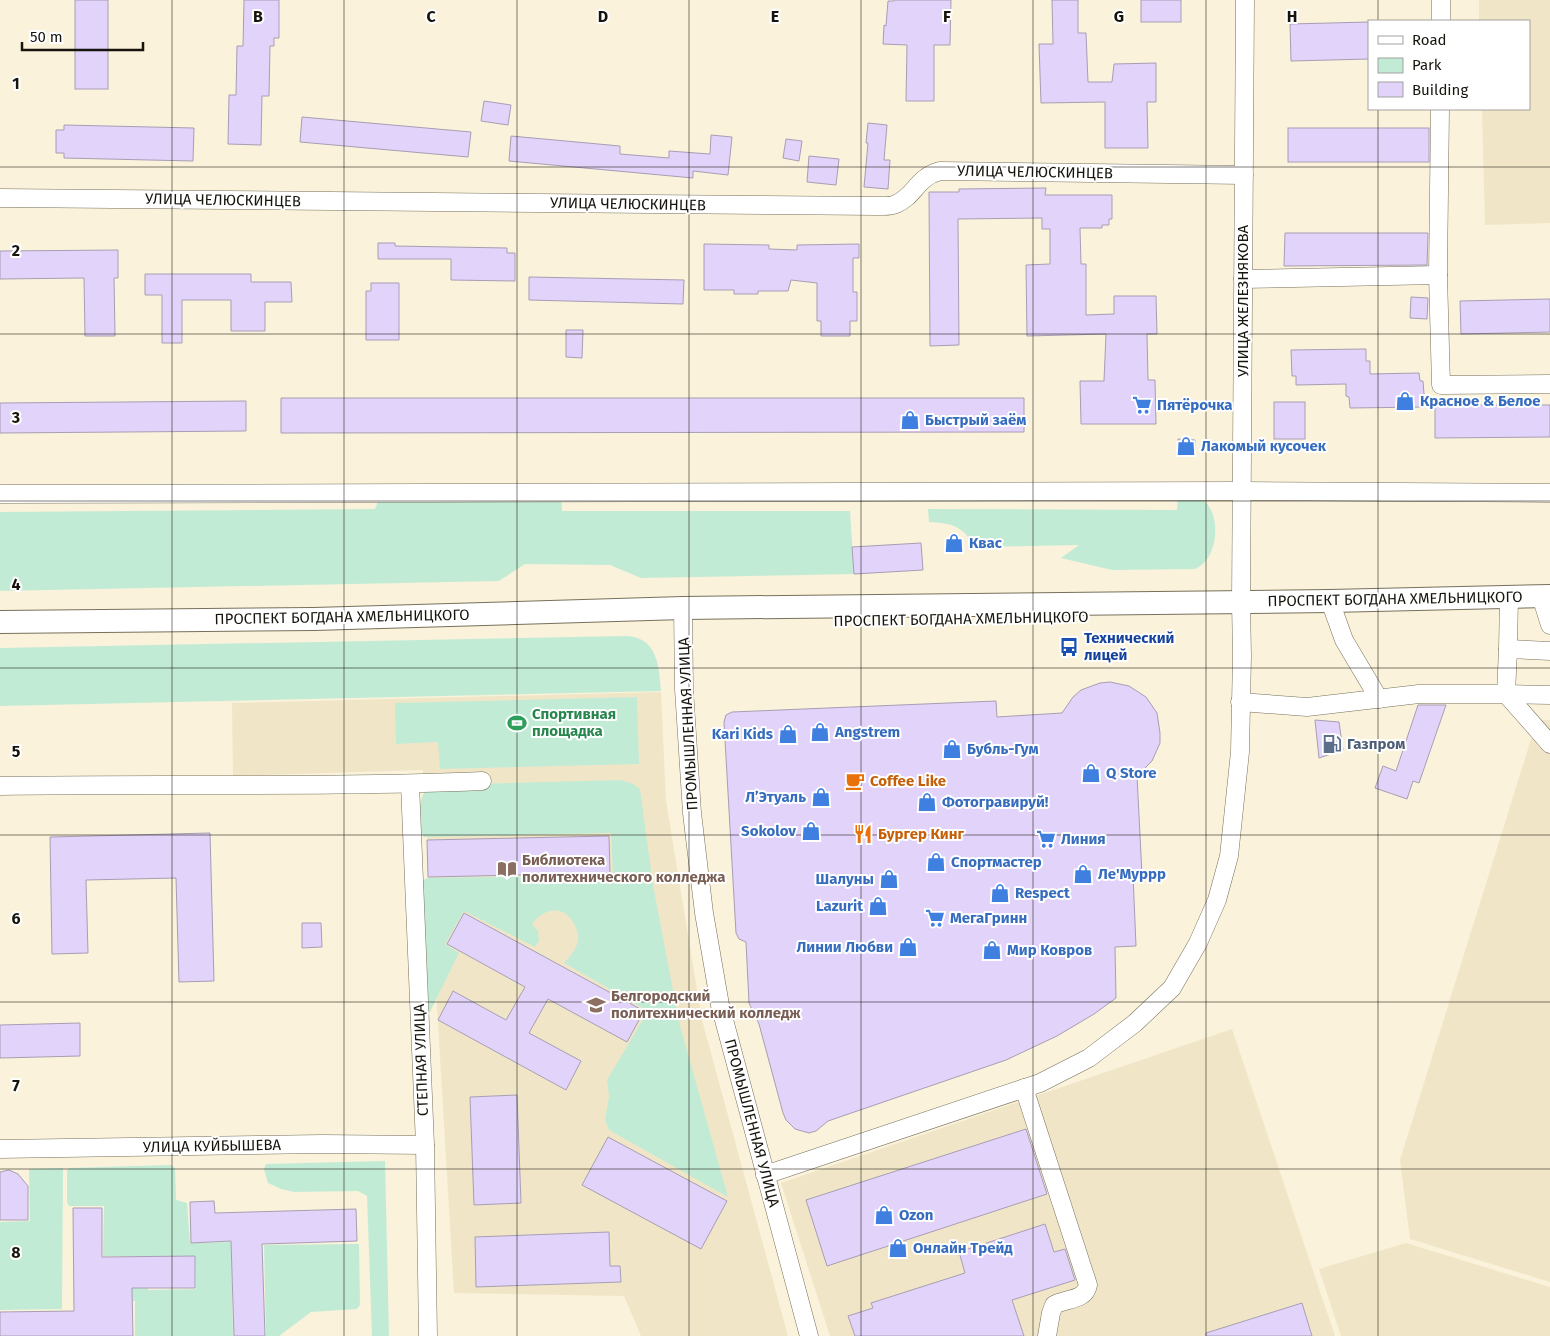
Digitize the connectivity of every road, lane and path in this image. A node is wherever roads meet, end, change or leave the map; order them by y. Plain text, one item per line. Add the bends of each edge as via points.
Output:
1 (1245, 0) edge
2 (1441, 0) edge
3 (1441, 20) edge
4 (1440, 110) edge
5 (1244, 175) junction
6 (0, 198) edge
7 (1438, 275) junction
8 (1243, 279) junction
9 (1550, 384) edge
10 (1242, 491) junction
11 (1550, 493) edge
12 (0, 494) edge
13 (1546, 596) edge
14 (1510, 597) junction
15 (1330, 601) junction
16 (1241, 602) junction
17 (683, 608) junction
18 (0, 622) edge
19 (1550, 625) edge
20 (1508, 649) junction
21 (1550, 651) edge
22 (1506, 694) junction
23 (1550, 695) edge
24 (1380, 699) junction
25 (1240, 702) junction
26 (1550, 744) edge
27 (482, 781) dead end
28 (410, 784) junction
29 (0, 786) edge
30 (1024, 1088) junction
31 (425, 1145) junction
32 (0, 1149) edge
33 (765, 1175) junction
34 (428, 1336) edge
35 (809, 1336) edge
36 (1047, 1336) edge

1 - 5 street, УЛИЦА ЖЕЛЕЗНЯКОВА
2 - 3 street
4 - 7 street
5 - 6 street, УЛИЦА ЧЕЛЮСКИНЦЕВ via 940,171 923,178 904,200 888,206
5 - 8 street, УЛИЦА ЖЕЛЕЗНЯКОВА
7 - 8 street
7 - 9 street via 1441,385
8 - 10 street, УЛИЦА ЖЕЛЕЗНЯКОВА
10 - 11 street
10 - 12 street
10 - 16 street, УЛИЦА ЖЕЛЕЗНЯКОВА
13 - 14 main road, ПРОСПЕКТ БОГДАНА ХМЕЛЬНИЦКОГО
13 - 19 street
14 - 15 main road, ПРОСПЕКТ БОГДАНА ХМЕЛЬНИЦКОГО
14 - 20 street
15 - 16 main road, ПРОСПЕКТ БОГДАНА ХМЕЛЬНИЦКОГО
15 - 24 street via 1344,640
16 - 17 main road, ПРОСПЕКТ БОГДАНА ХМЕЛЬНИЦКОГО
16 - 25 street, УЛИЦА ЖЕЛЕЗНЯКОВА
17 - 18 main road, ПРОСПЕКТ БОГДАНА ХМЕЛЬНИЦКОГО via 314,619
17 - 33 street, ПРОМЫШЛЕННАЯ УЛИЦА via 684,689 704,913 720,1005
20 - 21 street
20 - 22 street
22 - 23 street
22 - 24 street via 1419,694
22 - 26 street
24 - 25 street via 1307,706
25 - 30 street, УЛИЦА ЖЕЛЕЗНЯКОВА via 1240,752 1229,856 1217,900 1198,943 1172,988 1135,1024 1089,1058
27 - 28 street
28 - 29 street via 111,776
28 - 31 street, СТЕПНАЯ УЛИЦА
30 - 33 street, УЛИЦА ЖЕЛЕЗНЯКОВА
30 - 36 street via 1088,1285 1081,1296 1054,1306
31 - 32 street, УЛИЦА КУЙБЫШЕВА
31 - 34 street, СТЕПНАЯ УЛИЦА
33 - 35 street, ПРОМЫШЛЕННАЯ УЛИЦА

